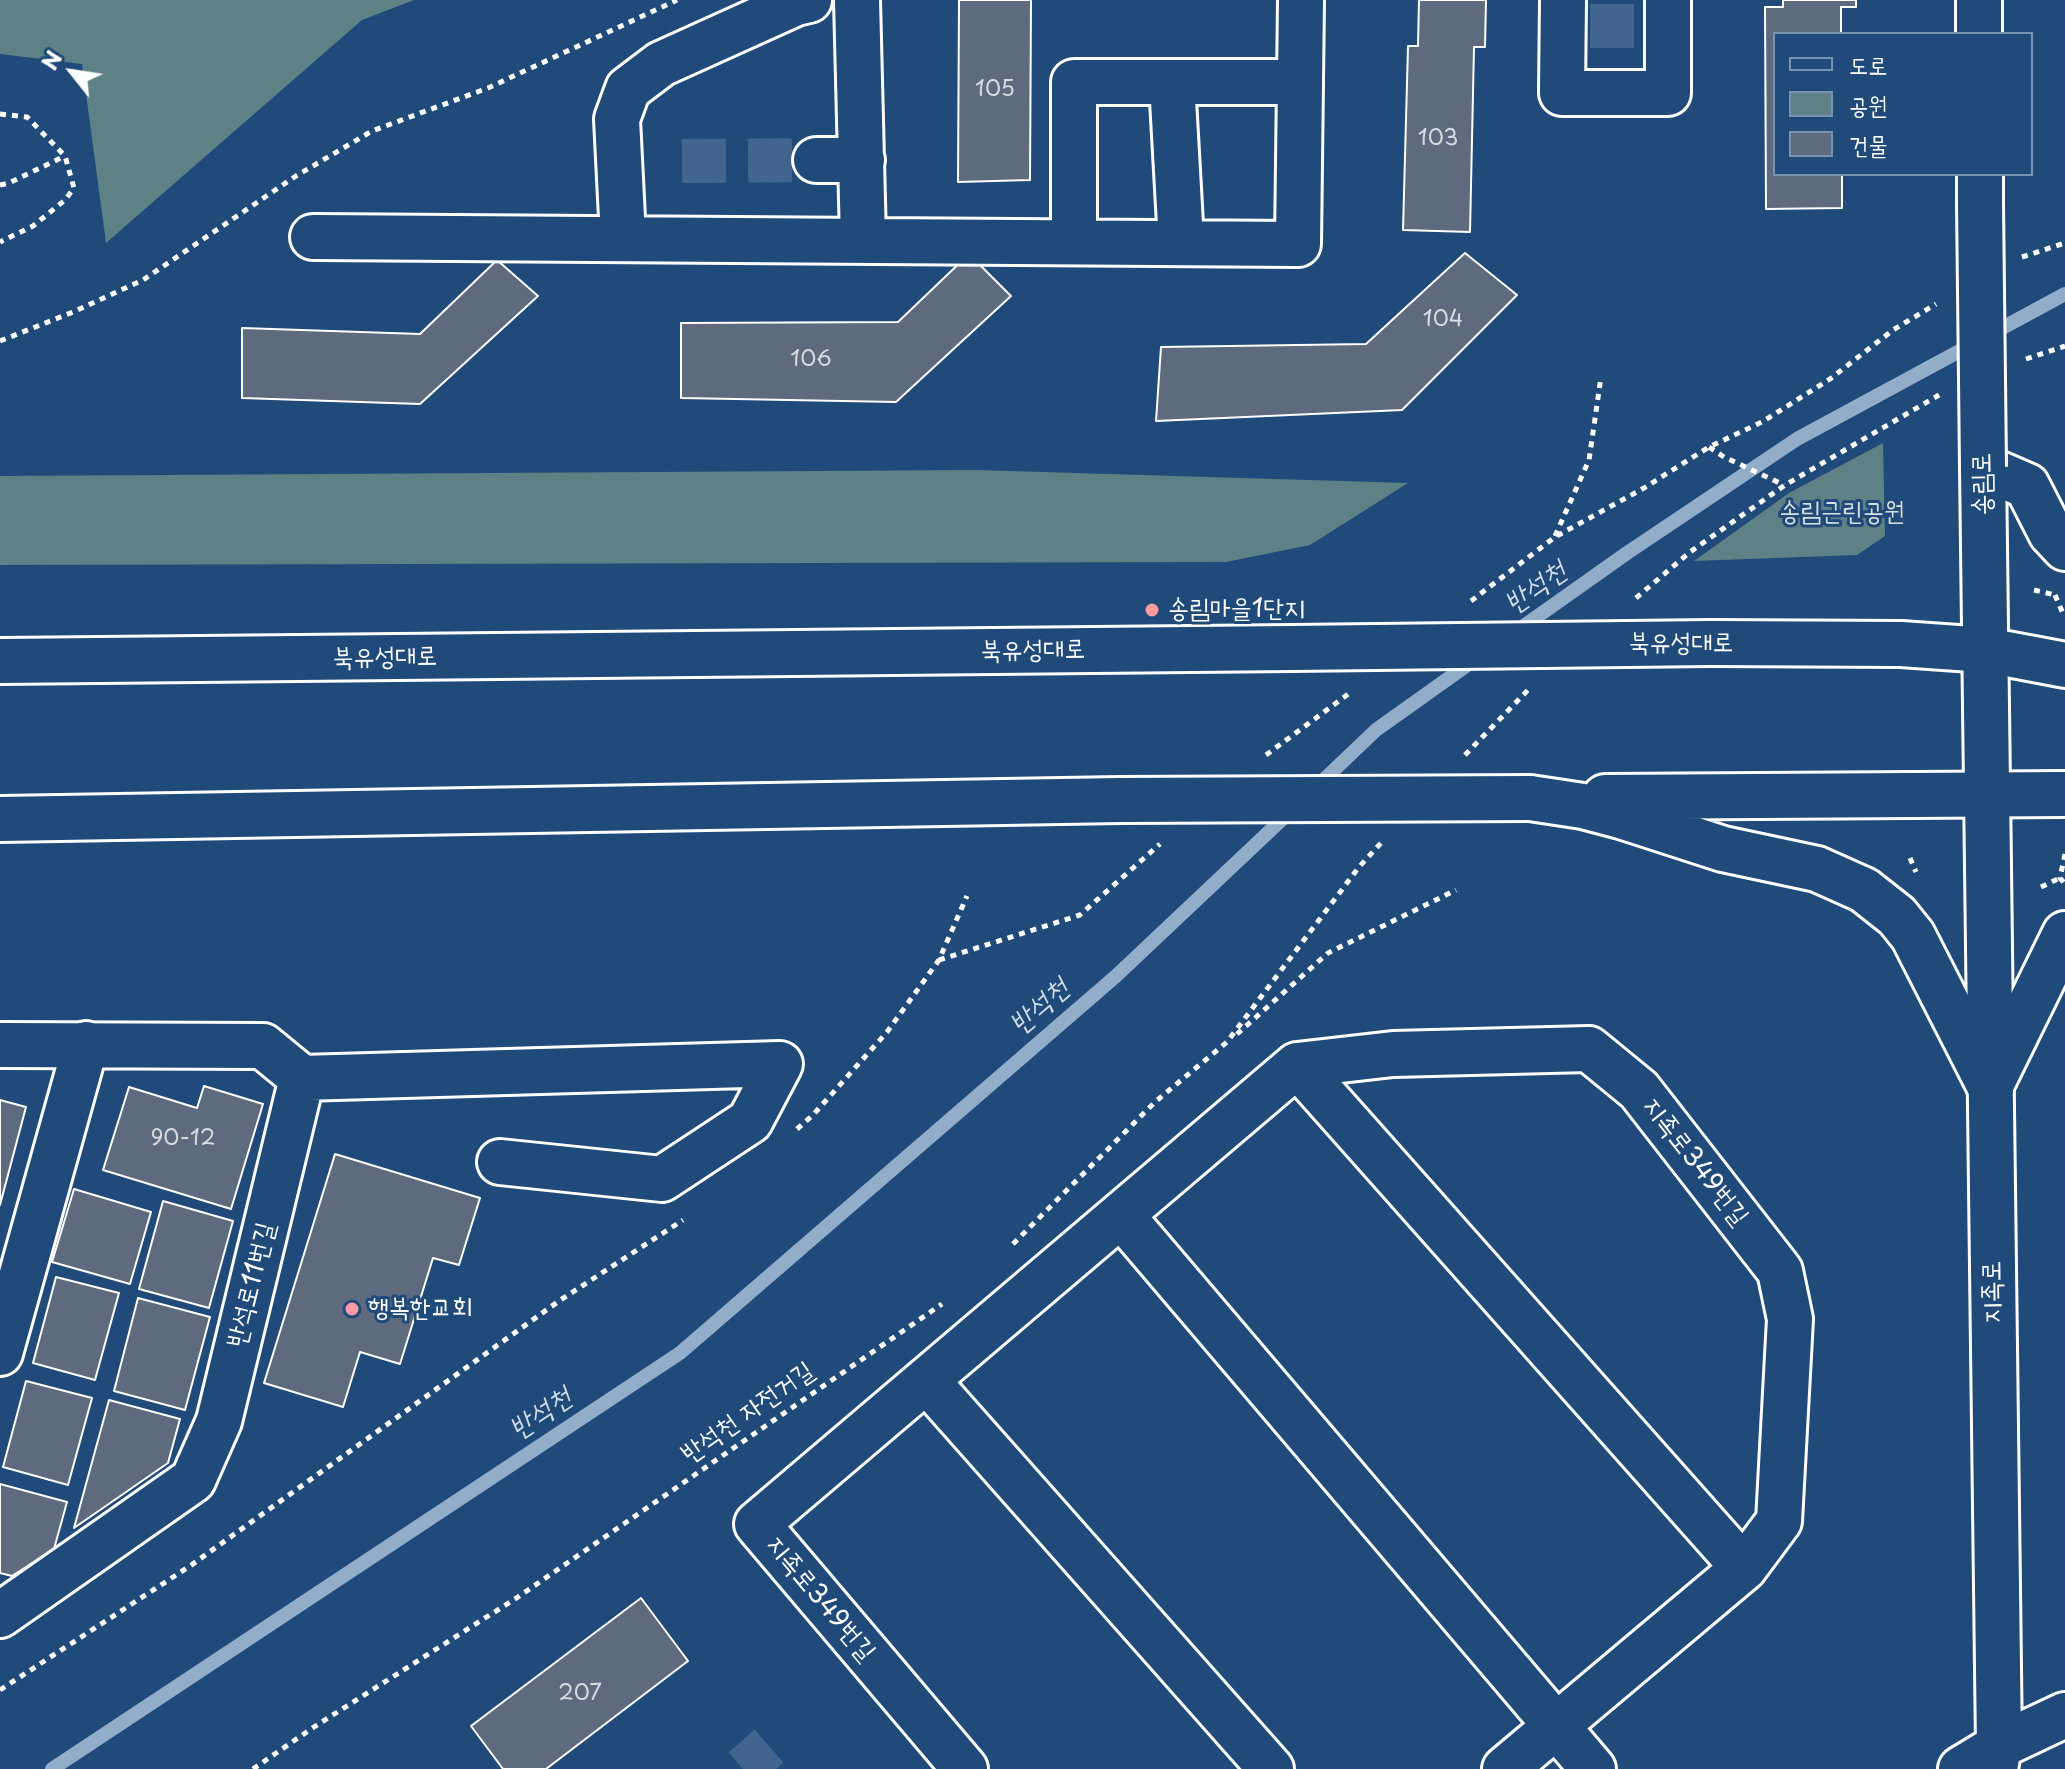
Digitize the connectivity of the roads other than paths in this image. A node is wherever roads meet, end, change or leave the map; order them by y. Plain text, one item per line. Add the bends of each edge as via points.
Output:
1 (809, 0) edge
2 (857, 0) edge
3 (1301, 0) edge
4 (1563, 0) edge
5 (1668, 0) edge
6 (1979, 0) edge
7 (1979, 32) edge
8 (1172, 82) junction
9 (1300, 82) junction
10 (816, 160) tunnel mouth
11 (862, 160) junction
12 (1980, 189) edge
13 (313, 237) dead end
14 (623, 238) junction
15 (863, 240) junction
16 (1074, 242) junction
17 (1181, 242) junction
18 (1983, 467) junction
19 (2065, 548) edge
20 (2064, 628) edge
21 (1986, 650) junction
22 (0, 661) edge
23 (2065, 665) edge
24 (1987, 794) junction
25 (2065, 794) edge
26 (1530, 798) junction
27 (0, 819) edge
28 (2065, 934) edge
29 (86, 1044) junction
30 (0, 1045) edge
31 (1297, 1065) junction
32 (302, 1078) junction
33 (1990, 1087) junction
34 (500, 1162) dead end
35 (1121, 1215) junction
36 (0, 1353) edge
37 (927, 1381) junction
38 (1744, 1568) junction
39 (0, 1615) edge
40 (2065, 1715) edge
41 (1556, 1726) junction
42 (1997, 1758) edge
43 (965, 1769) edge
44 (1271, 1769) edge
45 (1505, 1769) edge
46 (1593, 1769) edge
47 (1961, 1769) edge

1 - 14 street via 661,64 628,89 617,119
2 - 11 street
3 - 9 street
4 - 5 street via 1562,93 1668,93
6 - 7 street
8 - 9 street
8 - 16 street via 1074,82
8 - 17 street
9 - 17 street via 1298,244
10 - 11 street
11 - 15 street
12 - 18 street, 송림로, bridge
13 - 14 street
14 - 15 street
15 - 16 street
16 - 17 street
18 - 19 street via 2027,486 2051,533
18 - 21 street, 송림로
20 - 21 street
21 - 22 street, 북유성대로, bridge via 1711,643
21 - 23 street, 북유성대로
21 - 24 street, 송림로
24 - 25 street
24 - 26 street
24 - 33 street, 지족로
26 - 27 street, bridge
26 - 33 street via 1583,806 1723,849 1817,869 1864,890 1913,936
28 - 33 street
29 - 30 street
29 - 32 street via 263,1046
29 - 36 street
31 - 35 street, 지족로349번길
31 - 38 street
31 - 38 street, 지족로349번길 via 1393,1054 1589,1049 1639,1090 1780,1271 1790,1319 1779,1521
32 - 34 street via 780,1064 750,1121 662,1179
32 - 39 street, 반석로11번길 via 219,1421 193,1480
33 - 42 street, 지족로
35 - 37 street, 지족로349번길
35 - 41 street
37 - 43 street, 지족로349번길 via 757,1524
37 - 44 street
38 - 41 street, 지족로349번길
40 - 42 street
41 - 45 street, 지족로349번길
41 - 46 street
42 - 47 street

